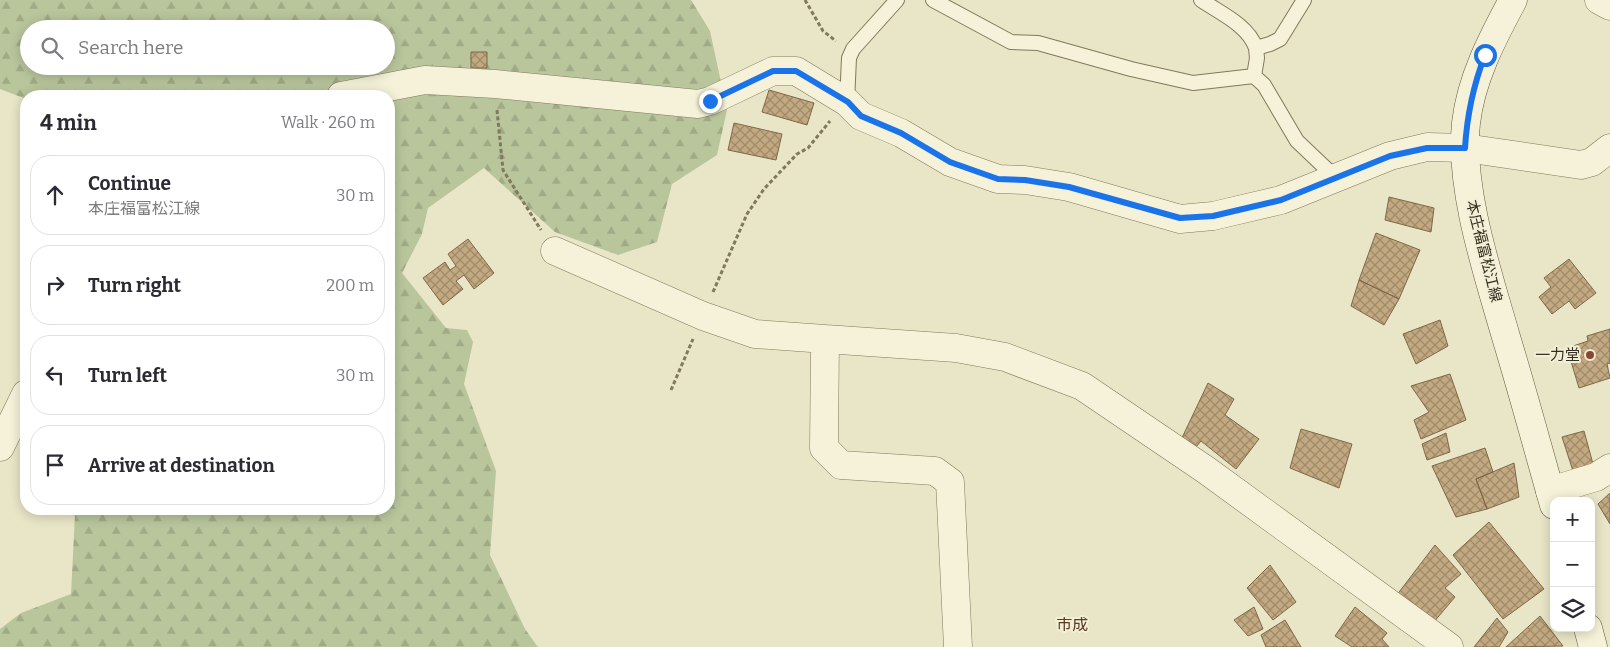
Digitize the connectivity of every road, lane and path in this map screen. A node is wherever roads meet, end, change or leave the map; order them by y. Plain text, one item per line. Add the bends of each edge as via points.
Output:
1 (805, 0) edge
2 (897, 0) edge
3 (933, 0) edge
4 (1201, 0) edge
5 (1304, 0) edge
6 (1513, 0) edge
7 (1599, 0) edge
8 (1610, 6) edge
9 (1256, 48) junction
10 (853, 49) junction
11 (1254, 76) junction
12 (494, 84) junction
13 (372, 90) edge
14 (841, 109) junction
15 (1465, 148) junction
16 (1610, 148) edge
17 (1336, 178) junction
18 (555, 251) joint
19 (703, 316) junction
20 (825, 339) junction
21 (671, 390) dead end
22 (20, 406) edge
23 (0, 447) edge
24 (1610, 468) edge
25 (1552, 497) edge
26 (1554, 497) edge
27 (1589, 632) edge
28 (958, 647) edge
29 (1449, 647) edge
30 (1593, 647) edge

1 - 10 path via 823,31
2 - 10 lane
3 - 11 lane via 1011,42 1038,43 1130,69 1193,82
4 - 9 lane via 1243,28
5 - 9 lane via 1280,39
6 - 15 street, 本庄福富松江線 via 1476,79 1466,123
7 - 8 street
9 - 11 lane
10 - 14 lane
11 - 17 lane via 1264,85 1297,141
12 - 13 street via 425,80
12 - 14 street via 698,104 773,71 796,71
12 - 18 path via 503,170
14 - 17 street via 901,133 950,162 998,179 1069,187 1180,218 1213,216 1281,200
14 - 19 path via 808,148 797,154 764,189 747,214
15 - 16 street via 1581,165 1592,162
15 - 17 street via 1427,148 1390,156
15 - 25 street, 本庄福富松江線 via 1472,206 1486,270
18 - 19 street
19 - 20 street via 755,334
19 - 21 path
20 - 28 street via 824,448 841,465 935,471 950,482
20 - 29 street via 956,348 1005,357 1082,386 1206,470
22 - 23 street
24 - 26 street
27 - 30 street

